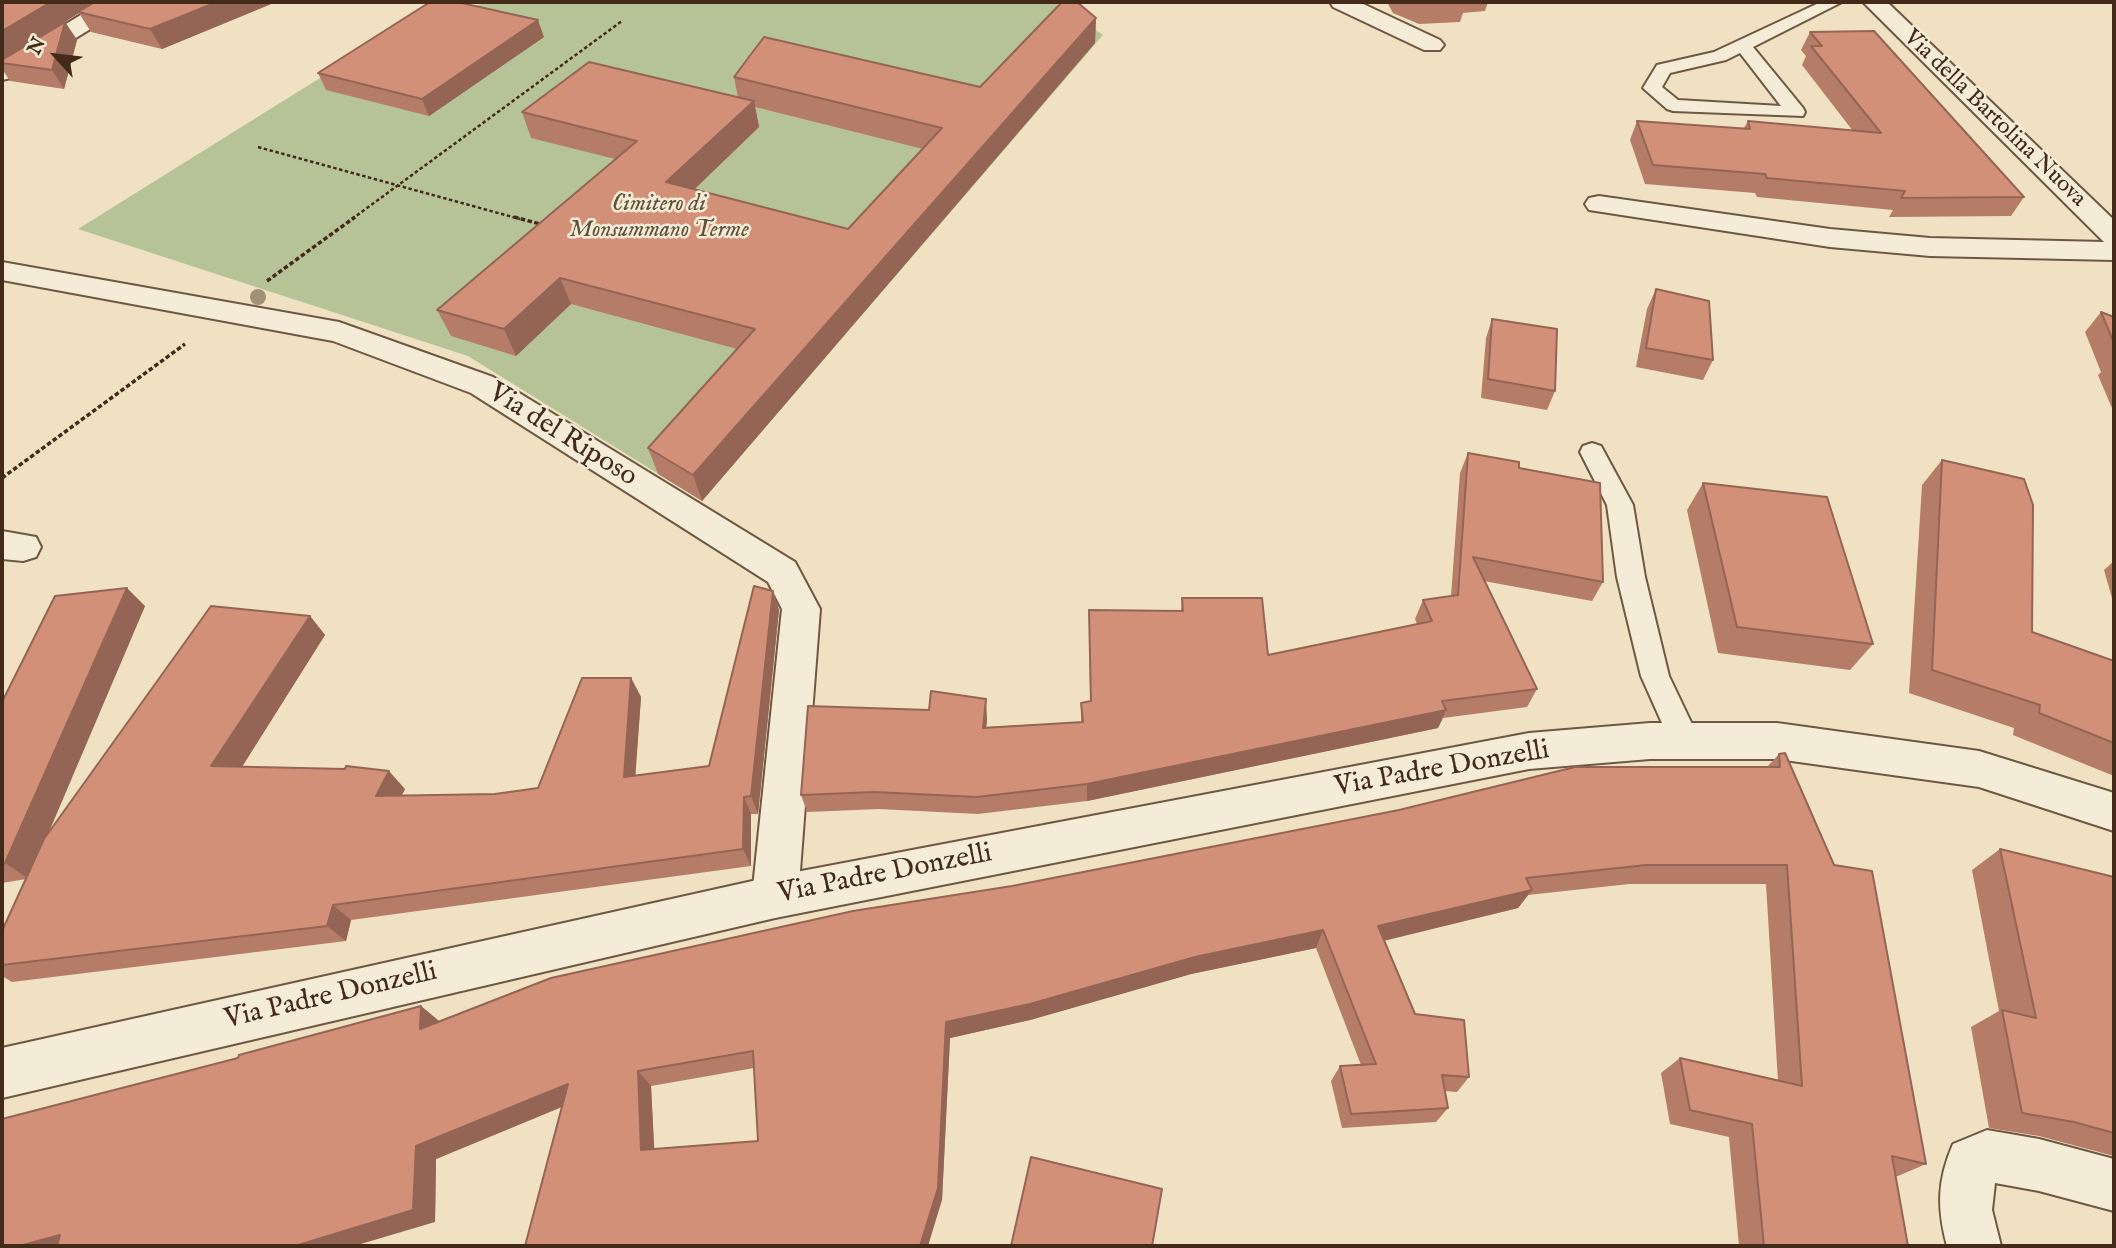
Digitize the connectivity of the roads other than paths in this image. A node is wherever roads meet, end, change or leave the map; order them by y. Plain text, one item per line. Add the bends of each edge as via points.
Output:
1 (118, 2) edge
2 (1341, 2) edge
3 (1834, 2) edge
4 (1874, 2) edge
5 (1432, 45) dead end
6 (1742, 46) junction
7 (2, 73) edge
8 (1600, 204) dead end
9 (2114, 236) edge
10 (2114, 251) edge
11 (2, 271) edge
12 (1592, 452) dead end
13 (1685, 741) junction
14 (2114, 812) edge
15 (775, 897) junction
16 (2, 1073) edge
17 (2114, 1185) edge
18 (1973, 1246) edge

1 - 7 street
2 - 5 street
3 - 6 lane
4 - 9 street, Via della Bartolina Nuova
6 - 6 lane via 1796,112 1673,105 1652,88 1663,69
8 - 10 street via 1830,238 1930,247
11 - 15 street, Via del Riposo via 339,332 482,385 782,572 801,609
12 - 13 lane via 1620,505 1631,577 1655,676
13 - 14 street, Via Padre Donzelli via 1777,741 1979,769
13 - 15 street, Via Padre Donzelli via 1529,751
15 - 16 street, Via Padre Donzelli
17 - 18 street via 2013,1160 1987,1156 1971,1162 1965,1210

